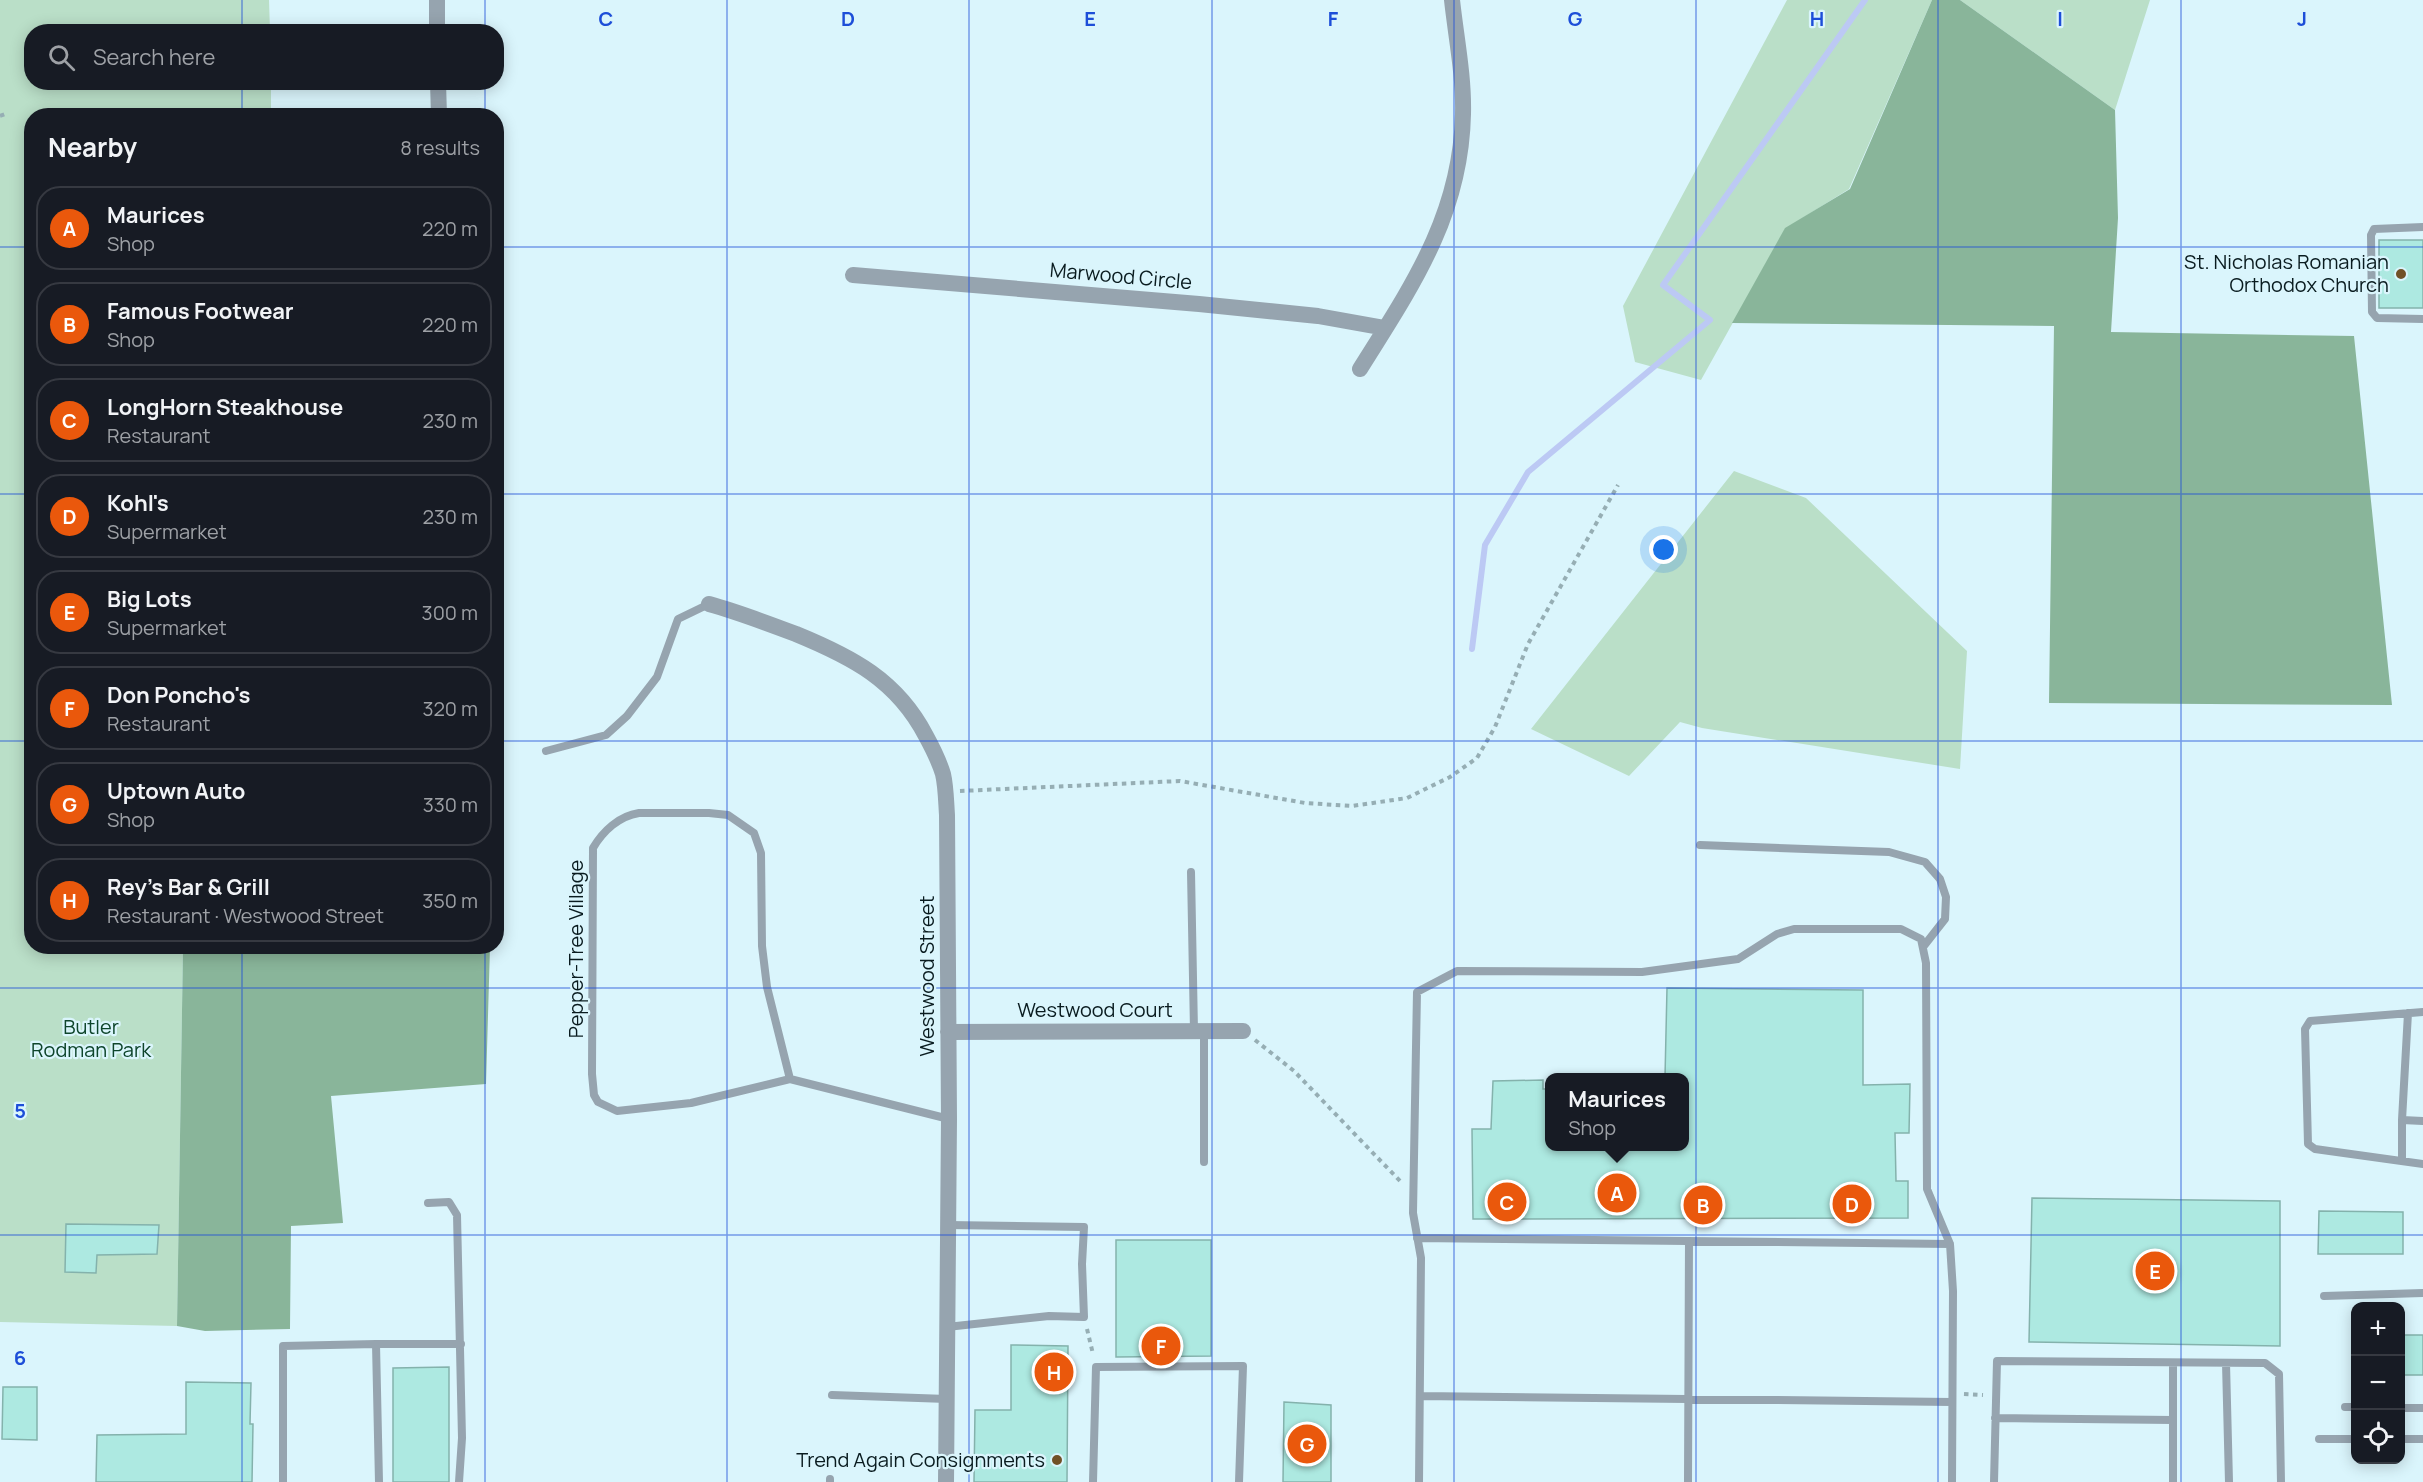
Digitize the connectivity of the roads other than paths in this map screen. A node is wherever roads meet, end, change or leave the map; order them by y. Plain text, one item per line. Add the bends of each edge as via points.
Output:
1 (437, 0) edge
2 (1452, 0) edge
3 (437, 24) edge
4 (438, 90) edge
5 (439, 108) edge
6 (2423, 227) edge
7 (853, 275) dead end
8 (2423, 319) edge
9 (1385, 328) junction
10 (1360, 369) dead end
11 (709, 604) joint
12 (546, 751) dead end
13 (1700, 845) dead end
14 (1191, 872) dead end
15 (1923, 948) junction
16 (2423, 1012) edge
17 (2408, 1013) junction
18 (1243, 1030) road end
19 (1199, 1031) junction
20 (948, 1032) junction
21 (790, 1079) junction
22 (949, 1119) junction
23 (2402, 1120) junction
24 (2423, 1121) edge
25 (2402, 1161) junction
26 (1204, 1162) dead end
27 (2423, 1164) edge
28 (429, 1203) dead end
29 (948, 1225) junction
30 (1417, 1238) junction
31 (1689, 1241) junction
32 (1950, 1244) junction
33 (2423, 1293) edge
34 (2324, 1296) dead end
35 (947, 1328) junction
36 (376, 1344) junction
37 (461, 1344) junction
38 (2173, 1362) junction
39 (2226, 1363) junction
40 (832, 1395) dead end
41 (1420, 1396) junction
42 (1689, 1398) junction
43 (1952, 1398) junction
44 (947, 1399) junction
45 (2345, 1407) dead end
46 (2351, 1407) edge
47 (2405, 1408) edge
48 (2423, 1408) edge
49 (1995, 1418) junction
50 (2173, 1420) junction
51 (2319, 1439) dead end
52 (2351, 1439) edge
53 (2405, 1439) edge
54 (2423, 1439) edge
55 (283, 1482) edge
56 (380, 1482) edge
57 (459, 1482) edge
58 (946, 1482) edge
59 (1093, 1482) edge
60 (1239, 1482) edge
61 (1419, 1482) edge
62 (1688, 1482) edge
63 (1952, 1482) edge
64 (1994, 1482) edge
65 (2173, 1482) edge
66 (2229, 1482) edge
67 (2280, 1482) edge

1 - 3 street
2 - 9 street via 1463,99 1457,173 1428,255
4 - 5 street
6 - 8 lane via 2374,229 2371,235 2372,312 2377,318
7 - 9 street, Marwood Circle via 1199,304 1318,316
9 - 10 street
11 - 12 lane via 678,619 657,676 627,716 606,735
11 - 20 street, Westwood Street via 778,627 857,662 880,678 918,720 943,774 945,792
13 - 15 lane via 1889,852 1925,862 1940,879 1946,897 1945,919
14 - 19 lane
15 - 30 lane via 1921,939 1901,929 1794,929 1777,934 1738,959 1642,972 1457,971 1417,992 1413,1193
15 - 32 lane via 1927,1189
16 - 17 lane
17 - 23 lane
17 - 25 lane via 2310,1021 2306,1029 2308,1144 2315,1149
18 - 19 street, Westwood Court
19 - 20 street, Westwood Court
19 - 26 lane
20 - 22 street, Westwood Street
21 - 21 lane, Pepper-Tree Village via 766,987 761,853 754,833 728,815 709,813 639,813 617,822 593,848 592,1074 598,1102 617,1111 636,1110 691,1103
21 - 22 lane, Pepper-Tree Village
22 - 29 street, Westwood Street
23 - 24 lane
23 - 25 lane
25 - 27 lane
28 - 37 lane via 449,1202 457,1215
29 - 35 street, Westwood Street
29 - 35 lane via 1084,1227 1084,1317 1049,1316
30 - 31 lane
30 - 41 lane via 1421,1258
31 - 32 lane
31 - 42 lane
32 - 43 lane
33 - 34 lane
35 - 44 street, Westwood Street
36 - 37 lane
36 - 55 lane via 284,1346
36 - 56 lane
37 - 57 lane
38 - 39 lane
38 - 49 lane via 1997,1361
38 - 50 lane
39 - 66 lane
39 - 67 lane via 2265,1363 2279,1374
40 - 44 lane
41 - 42 lane
41 - 61 lane
42 - 43 lane
42 - 62 lane
43 - 63 lane
44 - 58 street, Westwood Street
45 - 46 lane
47 - 48 lane
49 - 50 lane
49 - 64 lane
50 - 65 lane
51 - 52 lane
53 - 54 lane
59 - 60 lane via 1096,1367 1243,1366

